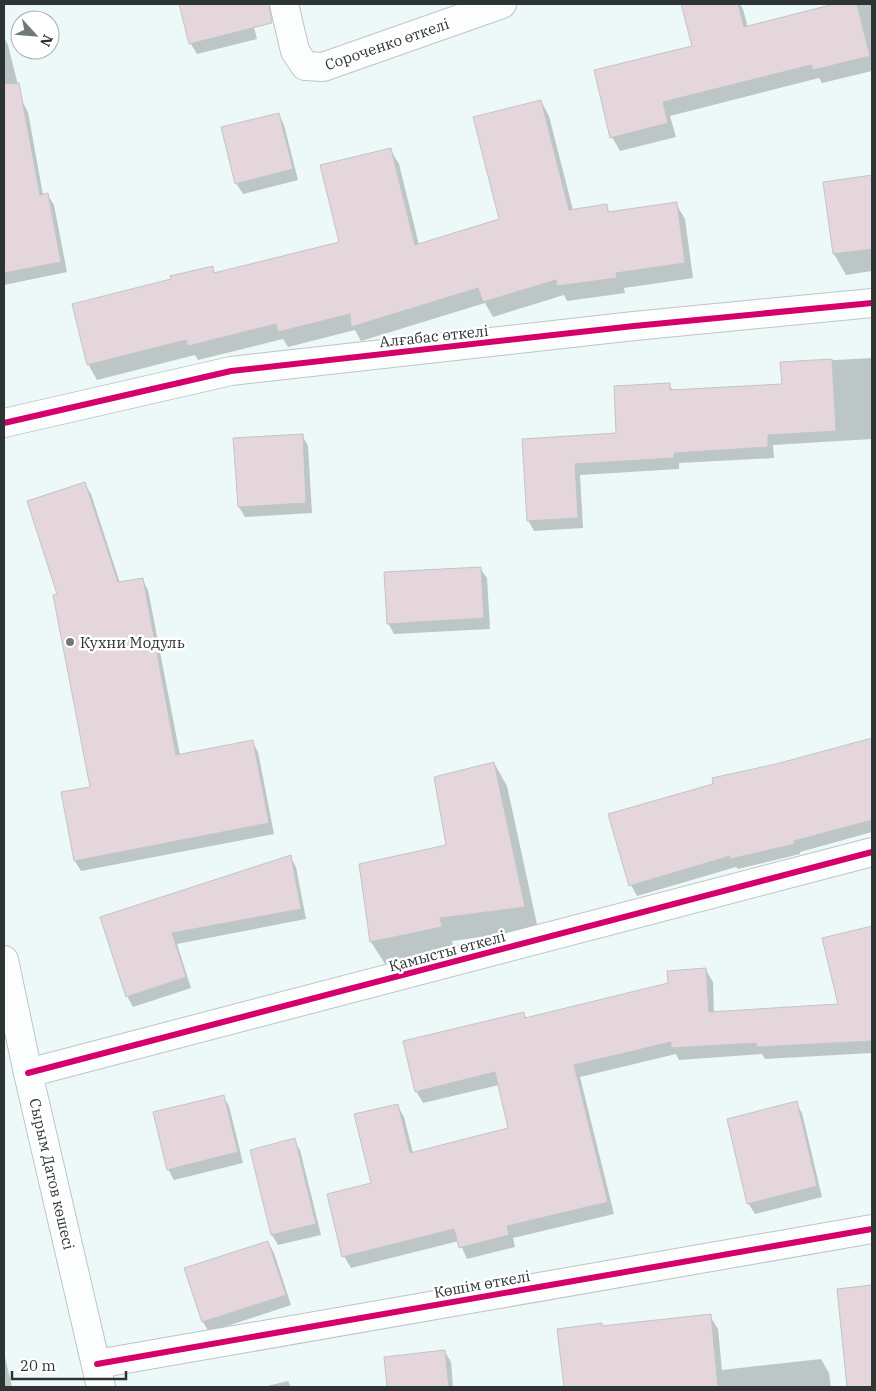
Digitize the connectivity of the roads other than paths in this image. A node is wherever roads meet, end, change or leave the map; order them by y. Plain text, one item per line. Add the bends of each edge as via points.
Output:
1 (284, 4) edge
2 (502, 4) edge
3 (872, 303) edge
4 (4, 423) edge
5 (872, 852) edge
6 (4, 960) edge
7 (28, 1073) junction
8 (872, 1229) edge
9 (99, 1376) edge

1 - 2 street, Сороченко өткелі via 295,51 306,66 323,68
3 - 4 street, Алғабас өткелі via 231,371
5 - 7 street, Қамысты өткелі
6 - 7 street, Сырым Датов көшесі
7 - 9 street, Сырым Датов көшесі
8 - 9 street, Көшім өткелі

